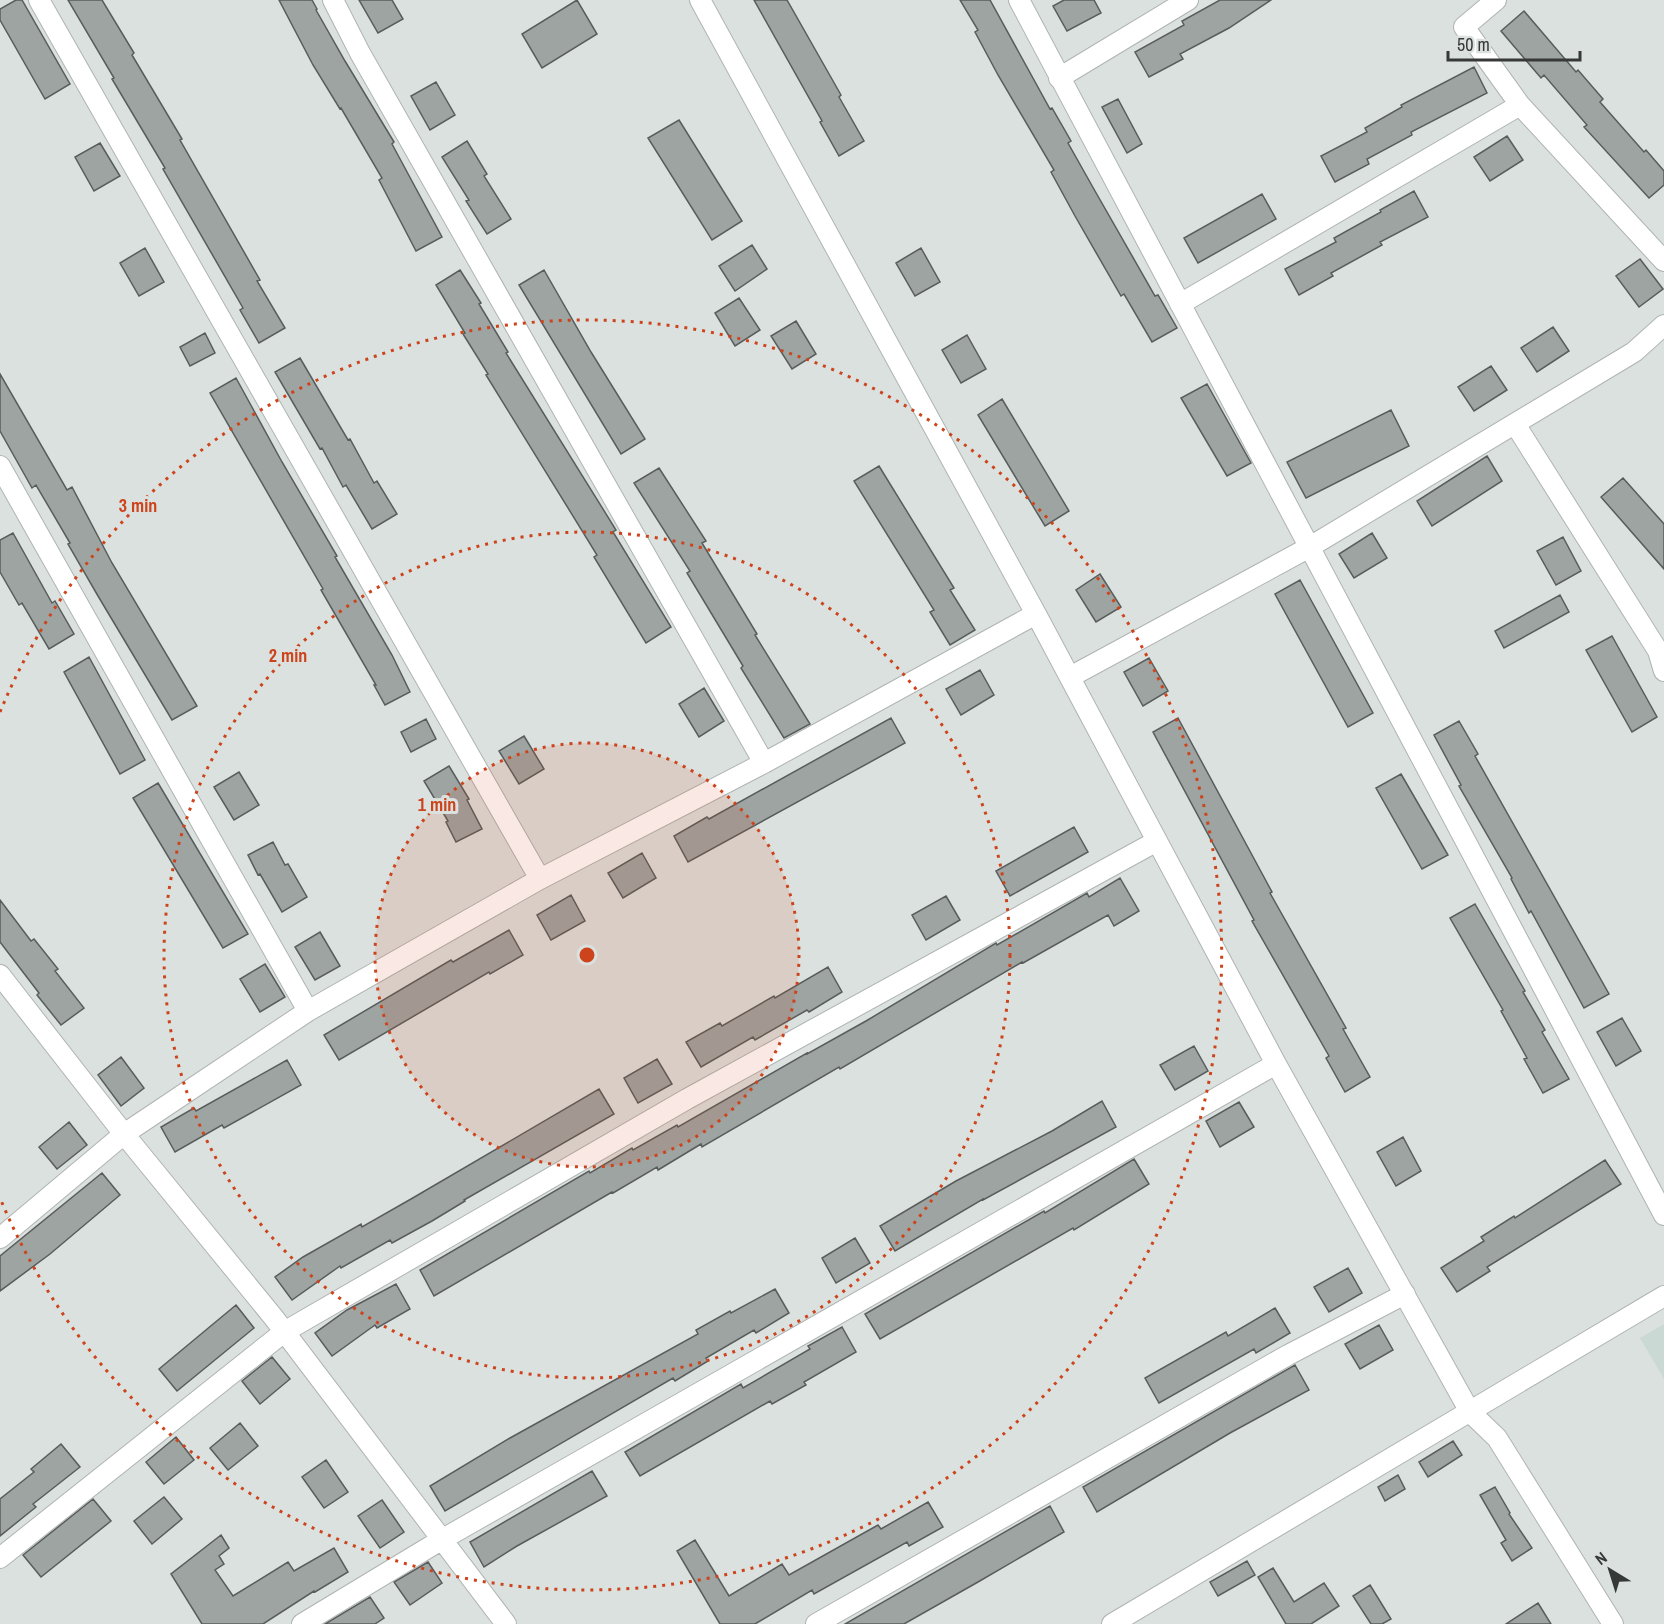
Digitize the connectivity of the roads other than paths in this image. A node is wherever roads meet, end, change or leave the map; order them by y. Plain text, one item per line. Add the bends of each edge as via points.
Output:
1 (39, 0) edge
2 (333, 0) edge
3 (700, 0) edge
4 (1019, 0) edge
5 (1188, 0) edge
6 (1496, 0) edge
7 (1059, 78) junction
8 (1520, 105) junction
9 (1664, 261) edge
10 (1180, 304) junction
11 (1664, 325) edge
12 (1515, 424) junction
13 (0, 466) edge
14 (1308, 548) junction
15 (1036, 614) junction
16 (1661, 651) edge
17 (1664, 671) edge
18 (1070, 677) junction
19 (764, 763) junction
20 (1157, 841) junction
21 (540, 879) junction
22 (0, 975) edge
23 (308, 1011) junction
24 (1276, 1064) junction
25 (124, 1134) junction
26 (1664, 1215) edge
27 (0, 1238) edge
28 (1405, 1294) junction
29 (1664, 1296) edge
30 (284, 1332) junction
31 (1470, 1412) junction
32 (441, 1540) junction
33 (0, 1558) edge
34 (302, 1624) edge
35 (506, 1624) edge
36 (816, 1624) edge
37 (1112, 1624) edge
38 (1613, 1624) edge

1 - 21 street
2 - 19 street
3 - 15 street
4 - 7 street
5 - 7 street
6 - 8 street via 1464,27
7 - 10 street
8 - 9 street
8 - 10 street
10 - 14 street
11 - 12 street via 1634,352
12 - 14 street
12 - 16 street
13 - 23 street
14 - 18 street
14 - 26 street
15 - 18 street
15 - 19 street
16 - 17 street
18 - 20 street
19 - 21 street
20 - 24 street
20 - 30 street via 698,1093
21 - 23 street
22 - 25 street
23 - 25 street
24 - 28 street
24 - 32 street
25 - 27 street
25 - 30 street
28 - 31 street
28 - 36 street via 1288,1354
29 - 31 street
30 - 32 street
30 - 33 street
31 - 37 street
31 - 38 street via 1497,1438
32 - 34 street
32 - 35 street

